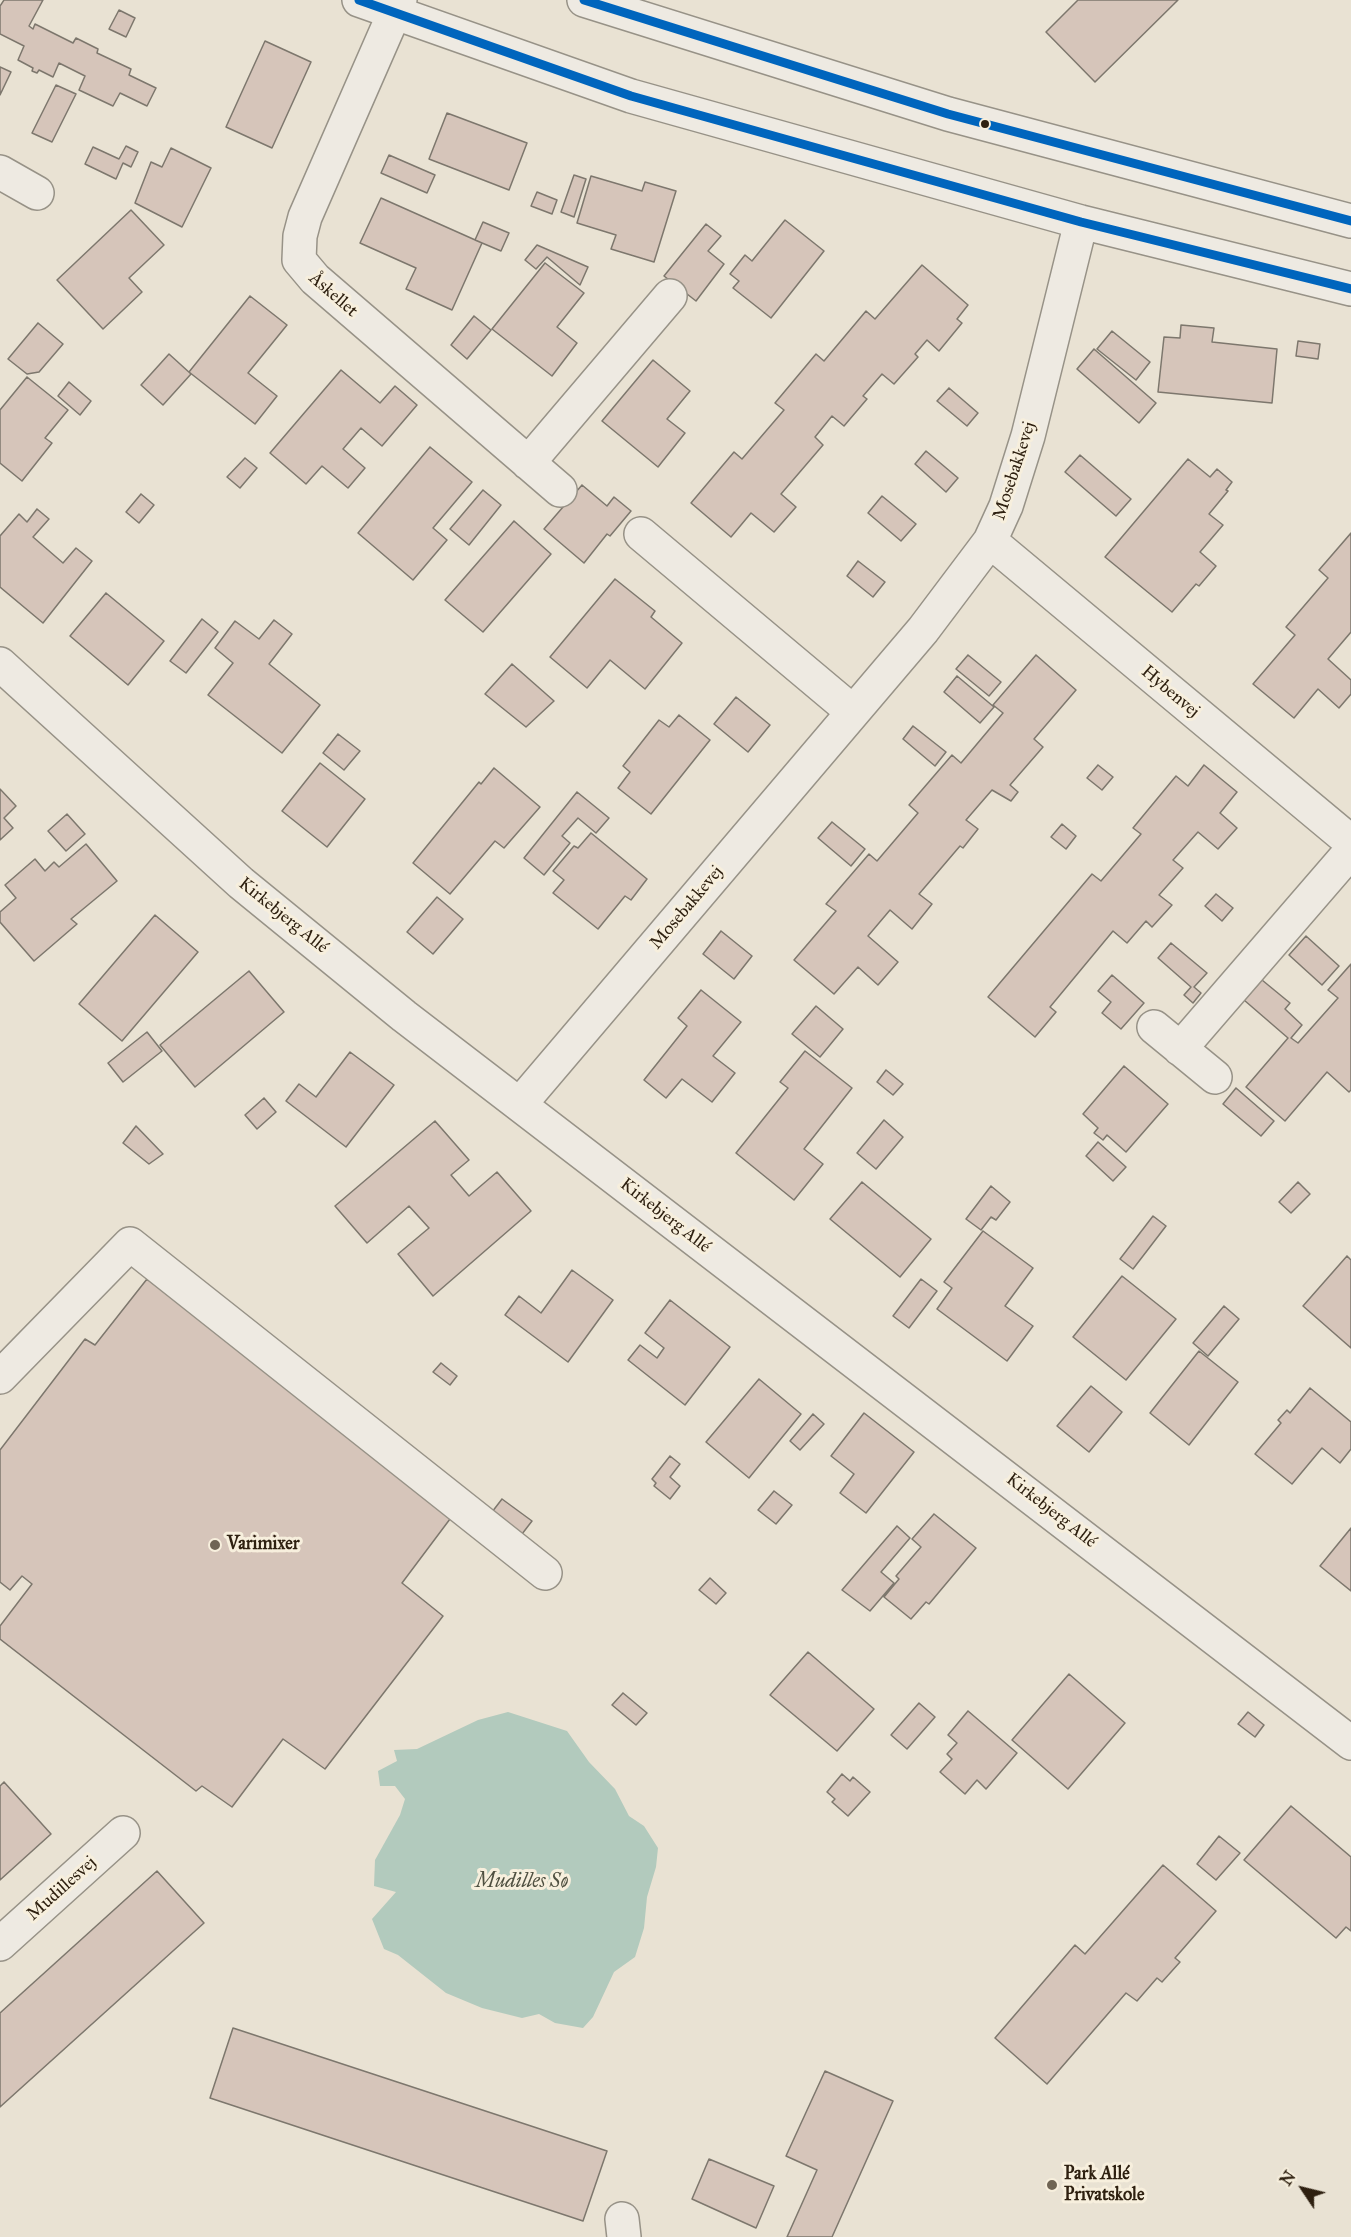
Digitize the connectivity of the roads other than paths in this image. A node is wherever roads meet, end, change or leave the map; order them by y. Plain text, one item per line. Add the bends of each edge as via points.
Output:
1 (359, 0) edge
2 (584, 0) edge
3 (397, 7) edge
4 (0, 172) edge
5 (37, 193) dead end
6 (1351, 220) edge
7 (1081, 222) junction
8 (1351, 289) edge
9 (670, 296) dead end
10 (528, 463) junction
11 (560, 490) dead end
12 (641, 534) dead end
13 (990, 541) junction
14 (0, 664) edge
15 (853, 712) junction
16 (1351, 842) edge
17 (1351, 851) edge
18 (1154, 1027) dead end
19 (1180, 1049) junction
20 (1215, 1077) dead end
21 (521, 1103) junction
22 (0, 1377) edge
23 (545, 1573) dead end
24 (1351, 1743) edge
25 (123, 1833) dead end
26 (0, 1944) edge

1 - 3 street
2 - 6 street via 948,114
3 - 7 street via 631,96
3 - 10 street, Åskellet via 305,217 299,260 315,279
4 - 5 street
7 - 8 street
7 - 13 street, Mosebakkevej via 1028,436 1006,506
9 - 10 street
10 - 11 street, Åskellet
12 - 15 street
13 - 15 street, Mosebakkevej via 923,630
13 - 16 street, Hybenvej
14 - 21 street, Kirkebjerg Allé via 241,883 405,1016
15 - 21 street, Mosebakkevej
17 - 19 street
18 - 19 street
19 - 20 street
21 - 24 street, Kirkebjerg Allé
22 - 23 street via 130,1244
25 - 26 street, Mudillesvej

